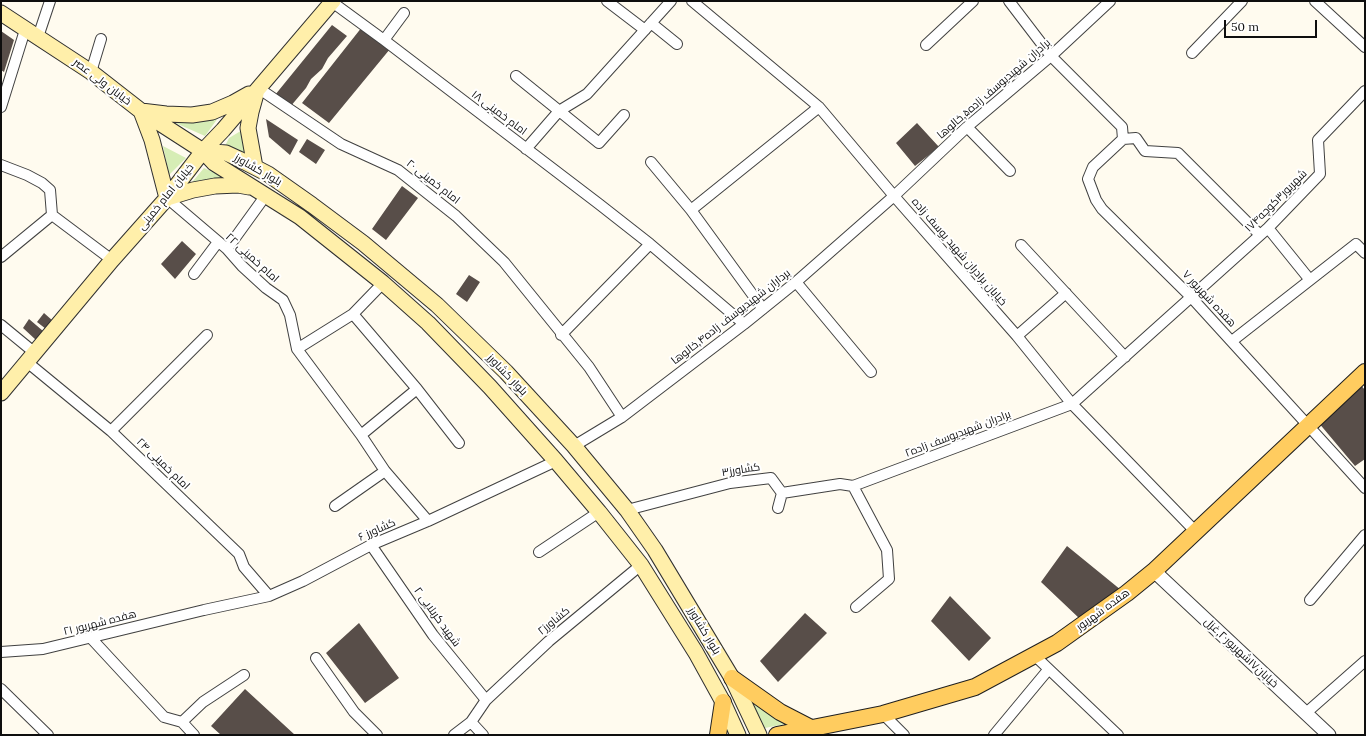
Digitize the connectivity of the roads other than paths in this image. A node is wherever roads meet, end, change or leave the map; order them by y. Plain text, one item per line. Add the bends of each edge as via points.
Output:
1 (50, 1) edge
2 (607, 1) edge
3 (671, 1) edge
4 (692, 1) edge
5 (974, 1) edge
6 (1009, 1) edge
7 (1110, 1) edge
8 (1242, 1) edge
9 (1315, 1) edge
10 (332, 2) edge
11 (1, 13) edge
12 (404, 13) dead end
13 (648, 26) junction
14 (31, 33) junction
15 (101, 39) dead end
16 (384, 40) junction
17 (677, 44) dead end
18 (926, 45) dead end
19 (1365, 47) edge
20 (1192, 53) dead end
21 (1051, 56) junction
22 (91, 72) junction
23 (516, 76) dead end
24 (258, 88) junction
25 (1365, 91) edge
26 (1, 107) edge
27 (818, 107) junction
28 (140, 111) junction
29 (559, 111) junction
30 (624, 114) dead end
31 (967, 127) junction
32 (1123, 139) junction
33 (526, 149) junction
34 (203, 151) junction
35 (651, 162) dead end
36 (1, 165) edge
37 (262, 170) junction
38 (1010, 171) dead end
39 (258, 191) junction
40 (894, 196) junction
41 (167, 198) junction
42 (691, 210) junction
43 (52, 215) junction
44 (1268, 228) junction
45 (1260, 235) junction
46 (218, 242) junction
47 (650, 244) junction
48 (1021, 245) dead end
49 (227, 249) junction
50 (1365, 253) edge
51 (1, 257) edge
52 (112, 260) junction
53 (194, 274) dead end
54 (1310, 280) junction
55 (383, 282) junction
56 (796, 282) junction
57 (1066, 293) junction
58 (1191, 297) junction
59 (763, 309) junction
60 (353, 314) junction
61 (744, 324) junction
62 (1, 325) edge
63 (207, 335) dead end
64 (561, 335) junction
65 (1017, 336) junction
66 (1232, 341) junction
67 (297, 349) junction
68 (1125, 356) junction
69 (31, 358) junction
70 (871, 372) dead end
71 (1365, 372) edge
72 (417, 389) junction
73 (1, 393) edge
74 (1072, 404) junction
75 (622, 417) junction
76 (1309, 425) junction
77 (111, 431) junction
78 (361, 435) junction
79 (459, 443) dead end
80 (574, 446) junction
81 (556, 461) junction
82 (385, 471) junction
83 (1363, 483) edge
84 (853, 486) junction
85 (782, 493) junction
86 (334, 506) dead end
87 (778, 508) dead end
88 (627, 510) junction
89 (599, 512) junction
90 (428, 521) junction
91 (1196, 531) junction
92 (1365, 535) edge
93 (371, 545) junction
94 (539, 552) dead end
95 (641, 565) junction
96 (1154, 571) junction
97 (269, 596) junction
98 (1310, 600) dead end
99 (856, 607) dead end
100 (204, 610) joint
101 (90, 637) junction
102 (1, 652) edge
103 (1034, 655) junction
104 (316, 658) dead end
105 (1365, 661) edge
106 (1048, 670) junction
107 (244, 675) dead end
108 (735, 683) junction
109 (1, 689) edge
110 (486, 700) junction
111 (722, 700) junction
112 (1306, 713) junction
113 (883, 714) junction
114 (182, 722) junction
115 (471, 722) junction
116 (809, 731) edge
117 (48, 735) edge
118 (194, 735) edge
119 (377, 735) edge
120 (454, 735) edge
121 (483, 735) edge
122 (718, 735) edge
123 (738, 735) edge
124 (759, 735) edge
125 (777, 735) edge
126 (904, 735) edge
127 (994, 735) edge
128 (1118, 735) edge
129 (1329, 735) edge

1 - 14 street
2 - 13 street
3 - 13 street
4 - 27 street, خیابان برادران شهید یوسف زاده
5 - 18 street
6 - 21 street
7 - 21 street, برادران شهیدیوسف زاده۵,خالوها
8 - 20 street
9 - 19 street
10 - 16 street, امام خمینی ۱۸
10 - 24 main road, خیابان امام خمینی
11 - 14 main road, خیابان ولی عصر
12 - 16 street
13 - 17 street
13 - 29 street via 587,94
14 - 22 main road, خیابان ولی عصر
14 - 26 street
15 - 22 street
16 - 33 street, امام خمینی ۱۸
21 - 31 street, برادران شهیدیوسف زاده۵,خالوها
21 - 32 street via 1122,127
22 - 28 main road, خیابان ولی عصر
23 - 29 street
24 - 28 main road via 212,112 192,115
24 - 34 main road, خیابان امام خمینی
24 - 37 main road via 248,128
24 - 64 street, امام خمینی ۲۰ via 341,144 398,170 456,216 504,262
25 - 44 street, ۱۷شهریور۳کوچه۴ via 1318,140 1320,174
27 - 40 street, خیابان برادران شهید یوسف زاده
27 - 42 street
28 - 34 main road, خیابان ولی عصر
28 - 41 main road via 152,140
29 - 30 street via 599,143
29 - 33 street
31 - 38 street
31 - 40 street, برادران شهیدیوسف زاده۵,خالوها
32 - 45 street via 1136,138 1145,151 1178,153
32 - 58 street, هفده شهریور ۷ via 1093,167 1088,179 1096,200 1102,209
33 - 47 street, امام خمینی ۱۸
34 - 37 main road, بلوار کشاورز via 226,153
34 - 39 main road, بلوار کشاورز via 214,163
34 - 41 main road, خیابان امام خمینی
35 - 42 street
36 - 43 street via 27,175 50,190
37 - 39 main road
37 - 80 main road, بلوار کشاورز via 363,243 437,305 506,372
39 - 41 main road via 238,185 215,186
39 - 49 street
39 - 55 main road, بلوار کشاورز via 300,217
40 - 56 street, برداران شهیدیوسف زاده۴,خالوها
40 - 65 street, خیابان برادران شهید یوسف زاده
41 - 46 street, امام خمینی ۲۲
41 - 52 main road, خیابان امام خمینی
42 - 59 street
43 - 51 street
43 - 52 street
44 - 45 street, ۱۷شهریور۳کوچه۴
44 - 54 street
45 - 58 street, ۱۷شهریور۳کوچه۴
46 - 49 street, امام خمینی ۲۲
46 - 53 street
47 - 61 street, امام خمینی ۱۸
47 - 64 street
48 - 57 street
49 - 67 street, امام خمینی ۲۲ via 266,288 283,300 290,315
50 - 54 street via 1356,244
52 - 69 main road, خیابان امام خمینی
54 - 66 street
55 - 60 street
55 - 81 main road, بلوار کشاورز via 490,386
56 - 59 street, برداران شهیدیوسف زاده۴,خالوها
56 - 70 street
57 - 65 street
57 - 68 street
58 - 66 street, هفده شهریور ۷
58 - 68 street, ۱۷شهریور۳کوچه۴
59 - 61 street, برداران شهیدیوسف زاده۴,خالوها
60 - 67 street
60 - 72 street
61 - 75 street, برداران شهیدیوسف زاده۴,خالوها
62 - 69 street, امام خمینی ۲۴
63 - 77 street
64 - 75 street, امام خمینی ۲۰ via 589,367
65 - 74 street, خیابان برادران شهید یوسف زاده
66 - 76 street, هفده شهریور ۷
67 - 78 street
68 - 74 street, ۱۷شهریور۳کوچه۴
69 - 73 main road, خیابان امام خمینی
69 - 77 street, امام خمینی ۲۴
71 - 76 main road, هفده شهریور
72 - 78 street
72 - 79 street
74 - 84 street, برادران شهیدیوسف زاده۲
74 - 91 street, خیابان برادران شهید یوسف زاده
75 - 80 street, برداران شهیدیوسف زاده۴,خالوها
76 - 83 street, هفده شهریور ۷
76 - 91 main road, هفده شهریور
77 - 97 street, امام خمینی ۲۴ via 240,554 244,567
78 - 82 street
80 - 88 main road, بلوار کشاورز
81 - 89 main road, بلوار کشاورز
81 - 90 street, کشاورز ۶
82 - 86 street
82 - 90 street
84 - 85 street via 840,484
84 - 99 street via 887,550 889,579
85 - 87 street
85 - 88 street, کشاورز۳ via 771,478 730,483
88 - 108 main road, بلوار کشاورز via 655,550
89 - 94 street
89 - 95 main road, بلوار کشاورز
90 - 93 street, کشاورز ۶
91 - 96 main road, هفده شهریور
92 - 98 street
93 - 97 street, کشاورز ۶
93 - 110 street, شهید کربلایی ۲ via 433,635
95 - 110 street, کشاورز۲ via 549,641
95 - 111 main road, بلوار کشاورز
96 - 103 main road, هفده شهریور via 1128,593 1057,643
96 - 112 street, خیابان۱۷شهریور۲۰,غزل
97 - 100 street, کشاورز ۶
100 - 101 street, هفده شهریور ۲۱
101 - 102 street, هفده شهریور ۲۱ via 43,650
101 - 114 street via 164,717
103 - 106 street
103 - 113 main road, هفده شهریور via 975,687
104 - 119 street via 354,712
105 - 112 street
106 - 127 street
106 - 128 street
107 - 114 street via 203,702
108 - 111 main road
108 - 116 main road
108 - 124 main road, بلوار کشاورز
109 - 117 street
110 - 115 street, کشاورز۲
111 - 122 main road
111 - 123 main road, بلوار کشاورز
112 - 129 street, خیابان۱۷شهریور۲۰,غزل
113 - 116 main road, هفده شهریور
113 - 126 street
114 - 118 street
115 - 120 street, کشاورز۲
115 - 121 street
116 - 125 main road, هفده شهریور

